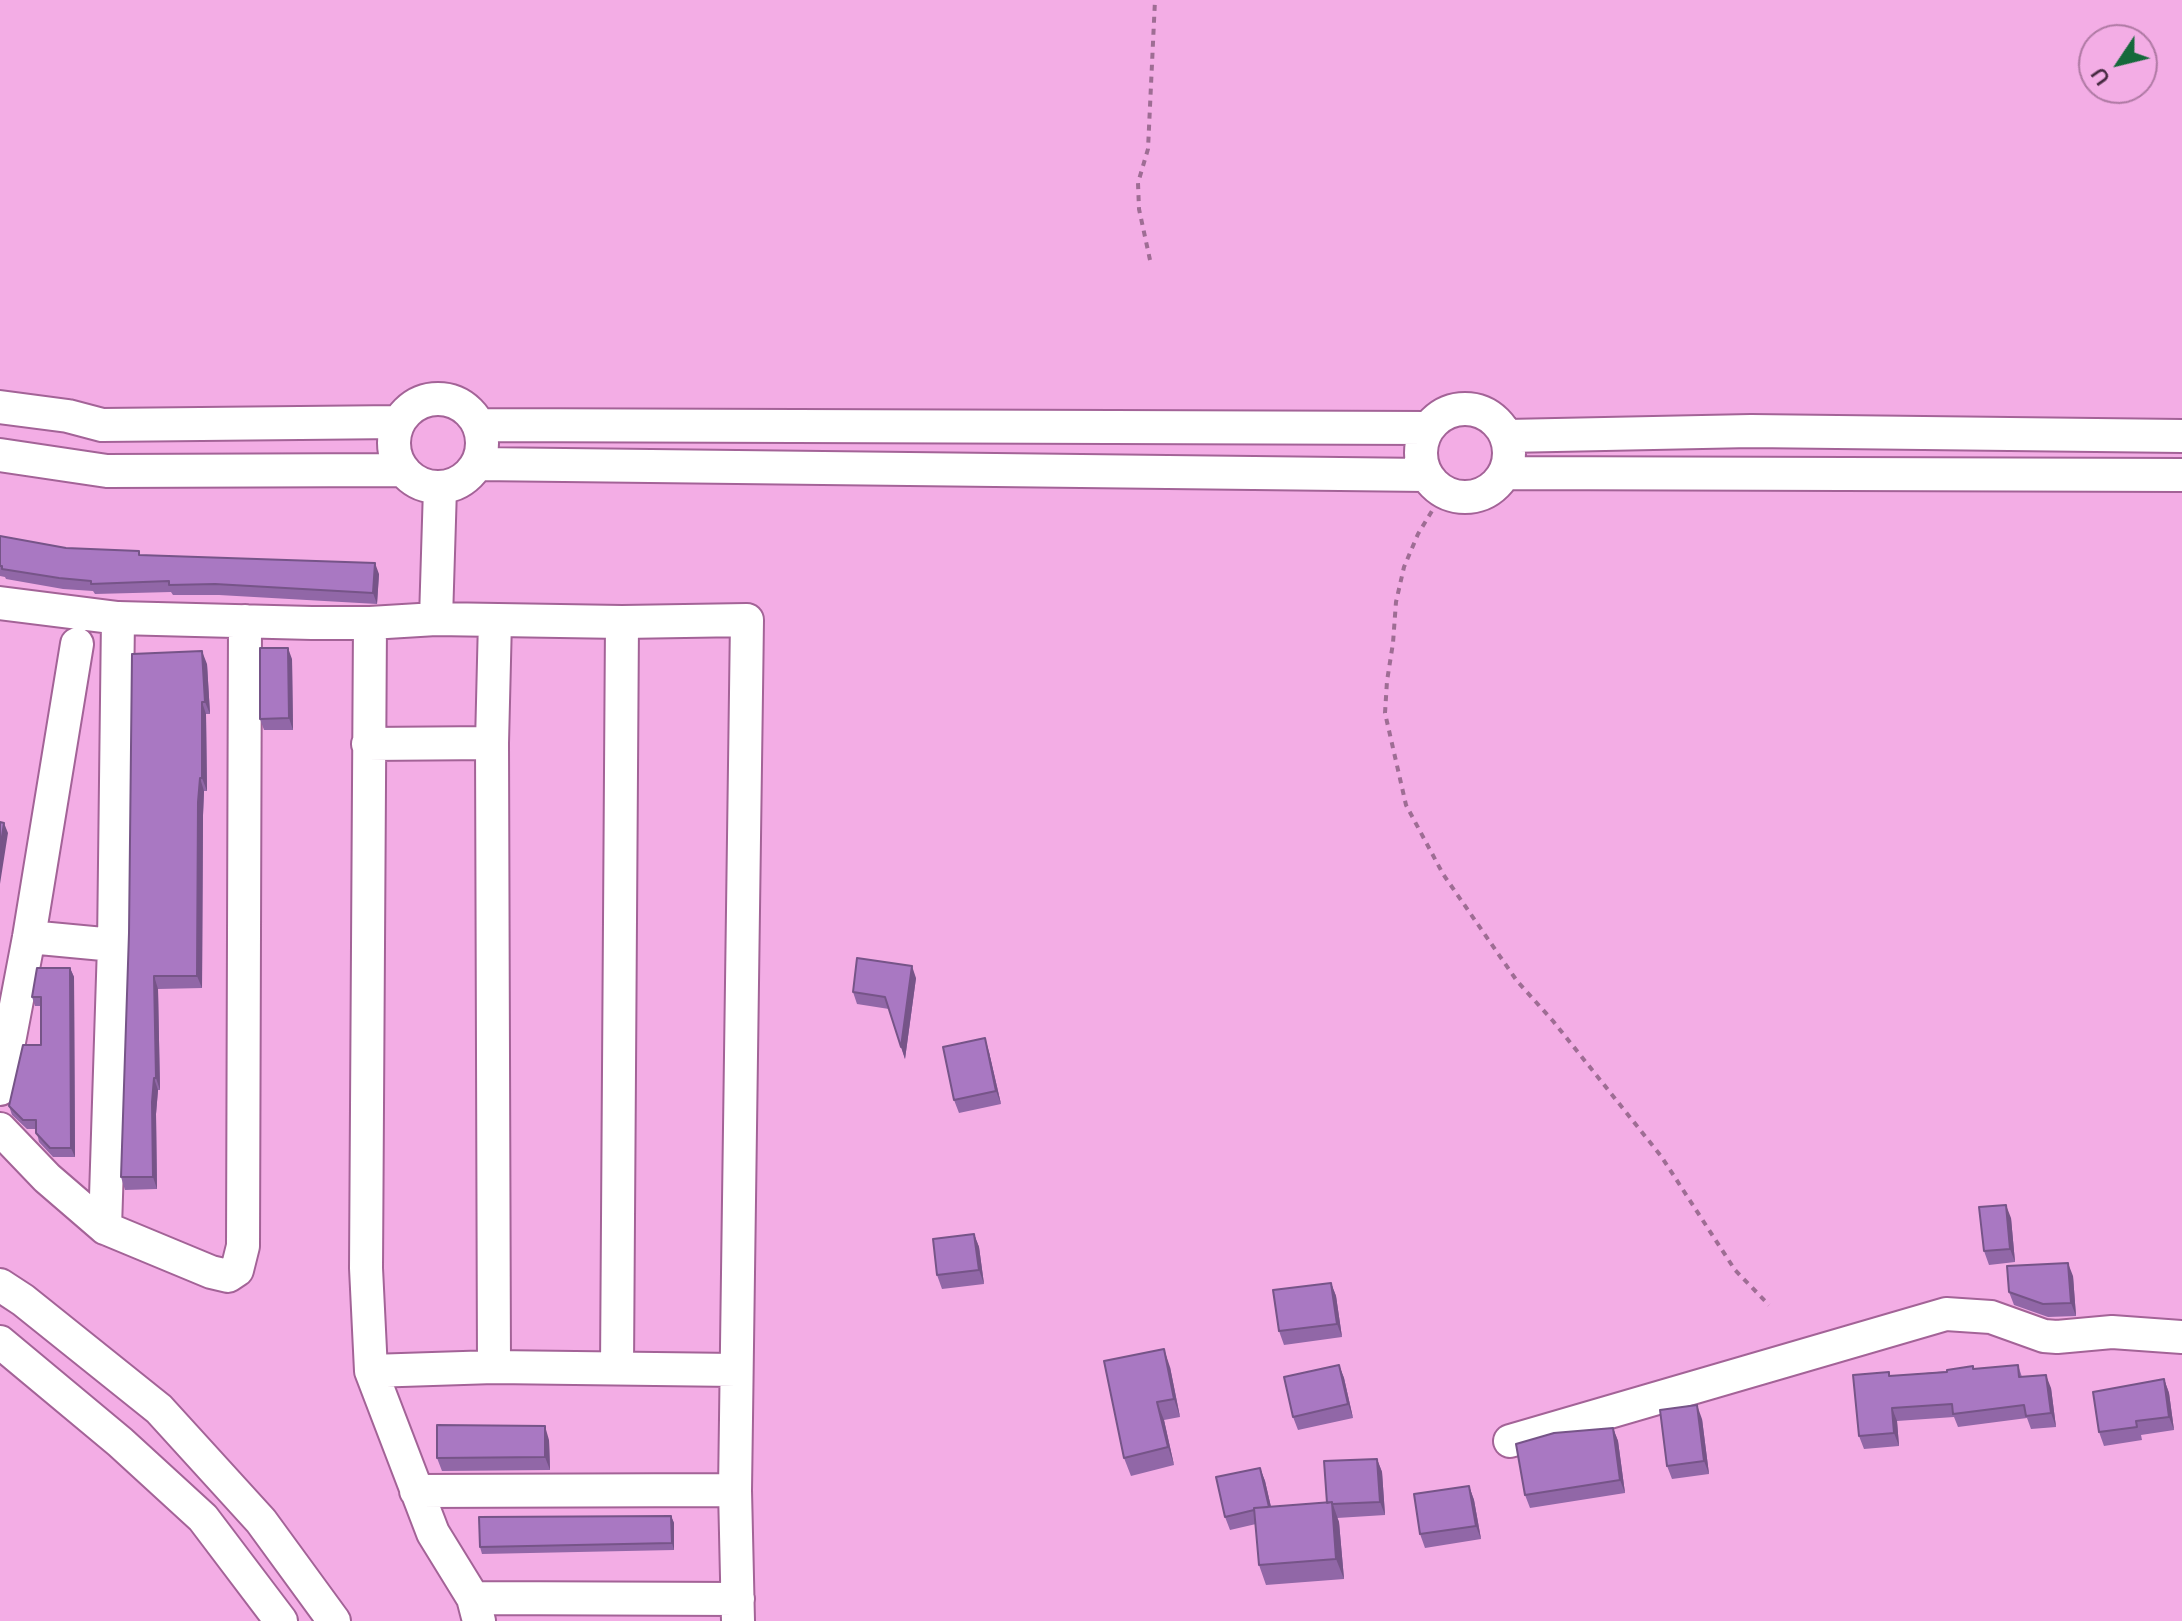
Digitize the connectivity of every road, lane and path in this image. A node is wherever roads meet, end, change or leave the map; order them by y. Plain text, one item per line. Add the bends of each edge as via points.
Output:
1 (1155, 0) edge
2 (1150, 260) dead end
3 (0, 407) edge
4 (399, 422) junction
5 (479, 425) junction
6 (1428, 428) junction
7 (1507, 436) junction
8 (2182, 436) edge
9 (0, 455) edge
10 (478, 464) junction
11 (403, 470) junction
12 (1506, 473) junction
13 (2182, 475) edge
14 (1435, 483) junction
15 (440, 488) junction
16 (0, 603) edge
17 (118, 618) junction
18 (436, 619) junction
19 (495, 620) junction
20 (245, 621) junction
21 (622, 622) junction
22 (370, 623) junction
23 (77, 644) dead end
24 (492, 743) junction
25 (368, 744) junction
26 (29, 937) junction
27 (114, 945) junction
28 (0, 1089) edge
29 (0, 1129) edge
30 (105, 1228) junction
31 (12, 1293) edge
32 (1769, 1305) dead end
33 (0, 1324) edge
34 (2182, 1337) edge
35 (0, 1342) edge
36 (494, 1367) junction
37 (617, 1367) junction
38 (736, 1370) junction
39 (371, 1371) junction
40 (1510, 1441) dead end
41 (735, 1490) junction
42 (416, 1491) junction
43 (476, 1610) edge
44 (738, 1610) edge
45 (281, 1621) edge
46 (334, 1621) edge

1 - 2 path via 1148,149 1138,183
3 - 4 street via 102,425
4 - 5 street via 416,404 440,398 464,406
4 - 11 street via 394,447
5 - 6 street
5 - 10 street via 483,445
6 - 7 street via 1446,412 1469,408 1492,417
6 - 14 street via 1420,451
7 - 8 street via 1751,431
7 - 12 street
9 - 11 street via 107,471
10 - 14 street
10 - 15 street via 455,485
11 - 15 street via 419,483
12 - 13 street
12 - 14 street via 1490,491 1467,498
14 - 32 path via 1396,602 1385,713 1406,805 1443,874 1517,981 1661,1156 1735,1270
15 - 18 street
16 - 17 street
17 - 20 street
17 - 27 street
18 - 19 street
18 - 22 street
19 - 21 street
19 - 24 street
20 - 22 street
20 - 30 street via 243,1246 237,1270 228,1276 211,1272
21 - 37 street
21 - 38 street via 747,620
22 - 25 street
23 - 26 street
24 - 25 street
24 - 36 street
25 - 39 street via 366,1268
26 - 27 street
26 - 28 street
27 - 30 street
29 - 30 street
31 - 33 street
31 - 46 street via 159,1409 261,1521
34 - 40 street via 2112,1332 2044,1336 1991,1317 1946,1314
35 - 45 street via 203,1518
36 - 37 street
36 - 39 street
37 - 38 street
38 - 41 street
39 - 42 street
41 - 42 street
41 - 44 street
42 - 43 street
43 - 44 street

